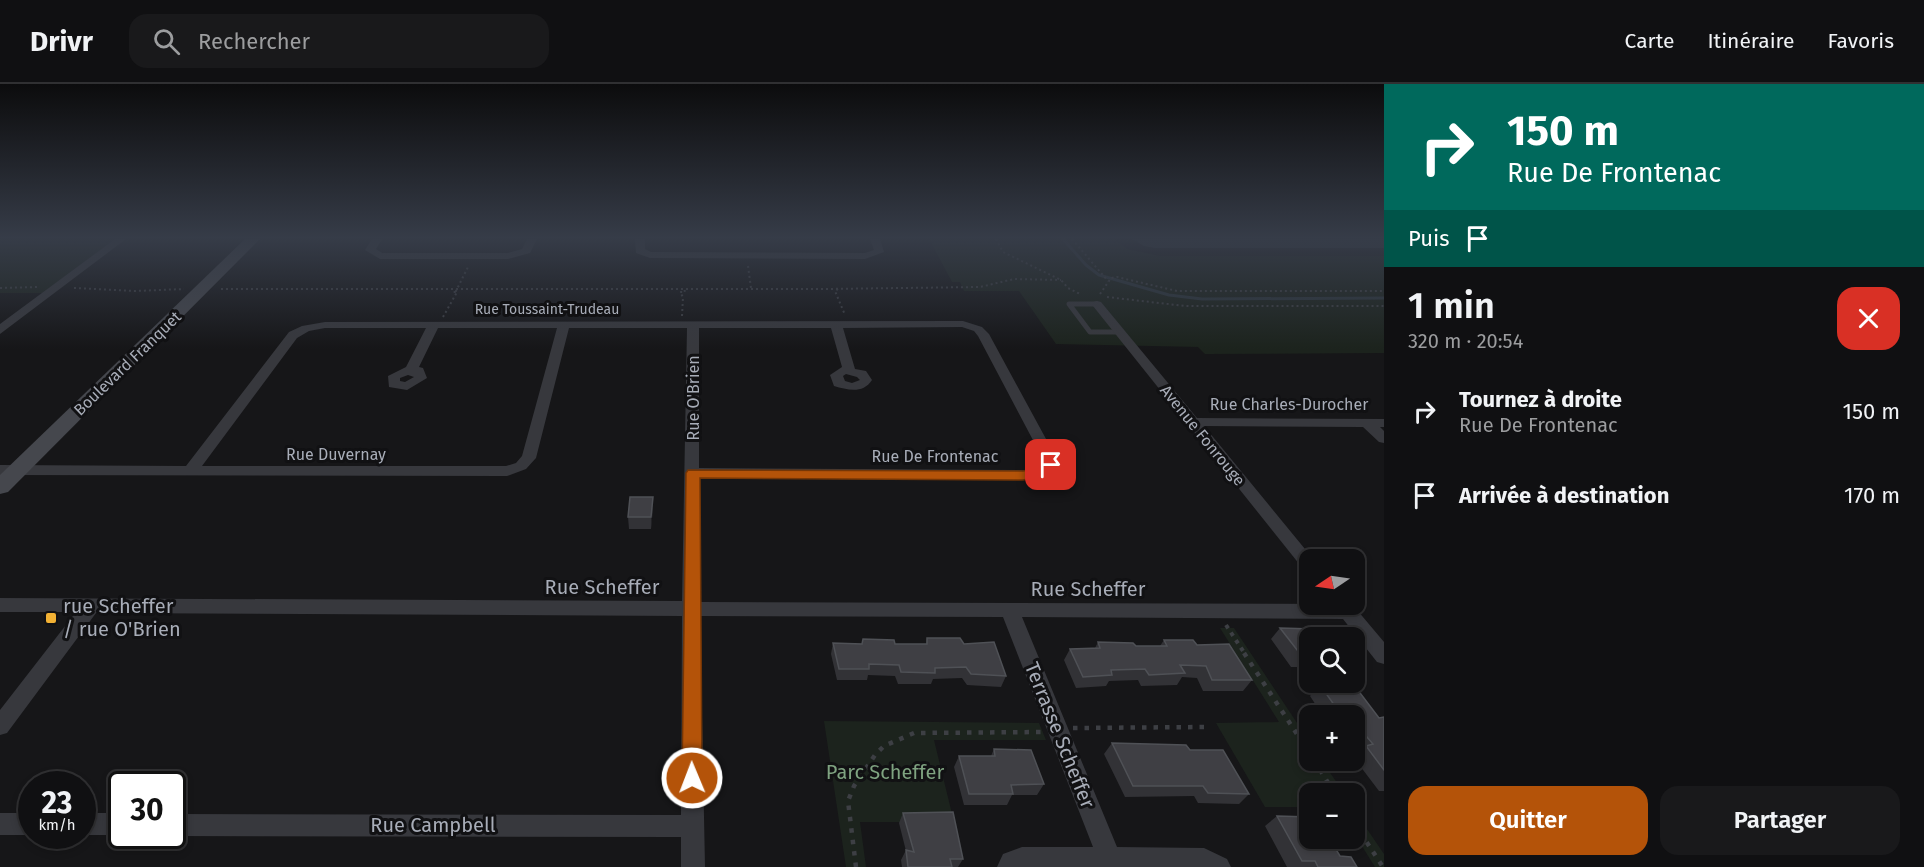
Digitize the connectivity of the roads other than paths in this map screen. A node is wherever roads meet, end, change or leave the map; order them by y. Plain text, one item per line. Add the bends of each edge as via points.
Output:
1 (73, 276) edge
2 (209, 276) edge
3 (215, 276) edge
4 (1095, 300) joint
5 (687, 322) junction
6 (841, 322) junction
7 (438, 323) junction
8 (564, 324) junction
9 (974, 327) joint
10 (0, 330) edge
11 (1120, 332) junction
12 (411, 370) dead end
13 (849, 370) dead end
14 (1194, 422) junction
15 (1366, 423) junction
16 (1384, 423) edge
17 (1384, 439) edge
18 (190, 471) junction
19 (693, 473) junction
20 (5, 475) edge
21 (1299, 552) edge
22 (0, 605) edge
23 (91, 606) junction
24 (1299, 608) edge
25 (692, 610) junction
26 (1010, 611) junction
27 (1350, 615) edge
28 (1384, 656) edge
29 (0, 726) edge
30 (0, 824) edge
31 (18, 824) edge
32 (186, 825) edge
33 (693, 826) junction
34 (1110, 860) junction
35 (693, 867) edge
36 (1009, 867) edge
37 (1219, 867) edge

1 - 10 street
2 - 20 street, Boulevard Franquet
3 - 20 street, Boulevard Franquet
4 - 11 street, Avenue Fonrouge
4 - 11 lane via 1069,304 1090,332
5 - 6 street, Rue Toussaint-Trudeau
5 - 8 street, Rue Toussaint-Trudeau
5 - 19 street, Rue O'Brien
6 - 9 street, Rue Toussaint-Trudeau via 955,323
6 - 13 street
7 - 8 street, Rue Toussaint-Trudeau
7 - 12 street
7 - 18 street, Rue Toussaint-Trudeau via 325,325 296,333
8 - 18 street, Rue Duvernay via 529,458 514,469
9 - 19 street, Rue De Frontenac via 983,334 1050,456 1051,465 1042,472
11 - 14 street, Avenue Fonrouge
14 - 15 street, Rue Charles-Durocher
14 - 21 street, Avenue Fonrouge
15 - 16 street, Rue Charles-Durocher
15 - 17 street
18 - 20 street, Rue Duvernay
19 - 25 street, Rue O'Brien
22 - 23 street, Rue Scheffer
23 - 25 street, Rue Scheffer
23 - 29 street
24 - 26 street, Rue Scheffer
25 - 26 street, Rue Scheffer
25 - 33 street, Rue O'Brien
26 - 34 street, Terrasse Scheffer
27 - 28 street
30 - 31 street
32 - 33 street, Rue Campbell
33 - 35 street, Rue O'Brien
34 - 36 street via 1016,860
34 - 37 street via 1204,860

